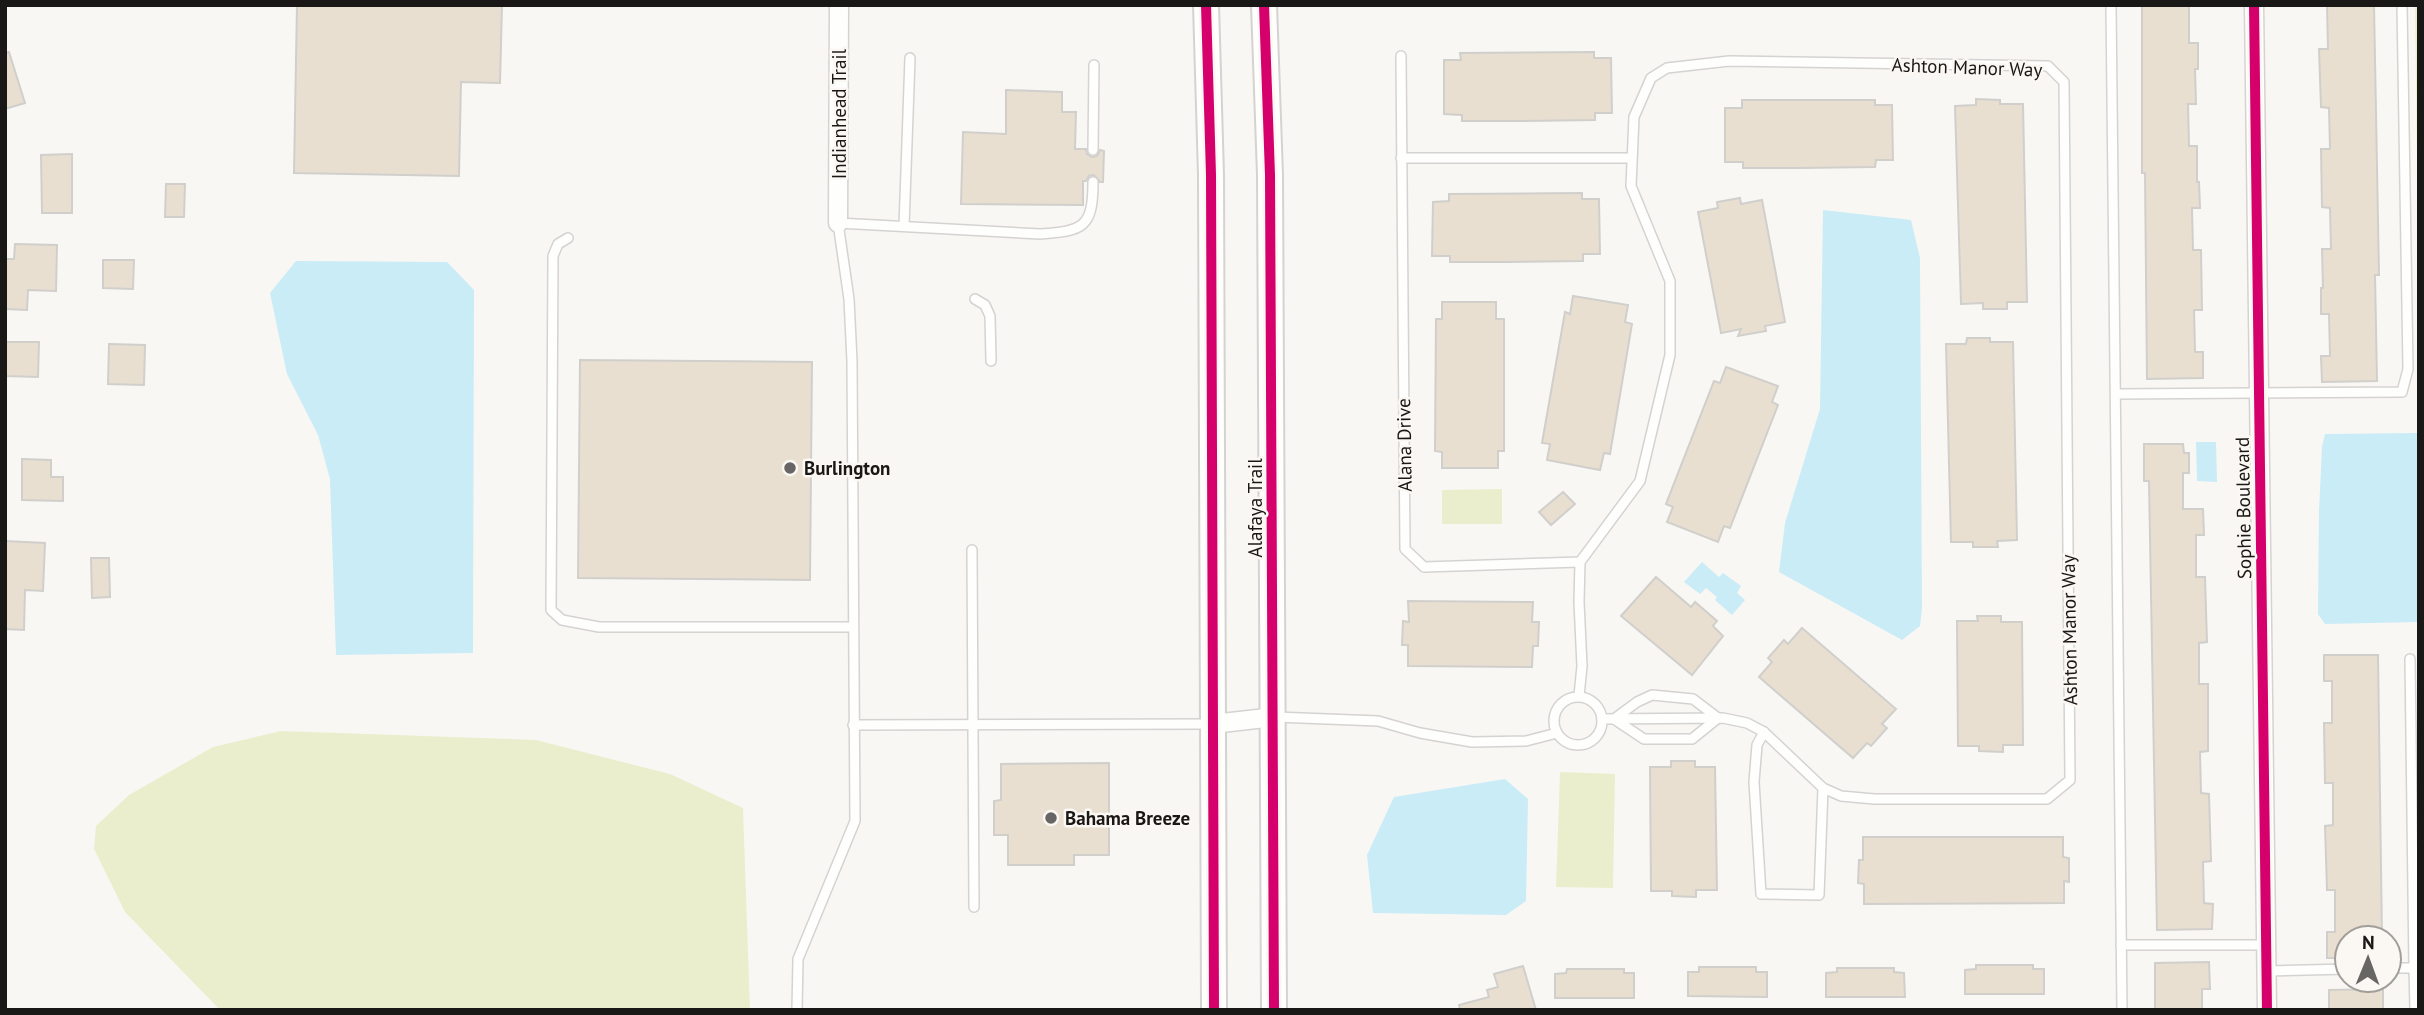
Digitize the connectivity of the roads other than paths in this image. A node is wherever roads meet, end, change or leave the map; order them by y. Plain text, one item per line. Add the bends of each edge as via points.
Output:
1 (839, 5) edge
2 (1206, 5) edge
3 (1264, 5) edge
4 (2111, 5) edge
5 (2254, 5) edge
6 (2402, 5) edge
7 (1401, 56) dead end
8 (910, 58) dead end
9 (1094, 65) dead end
10 (1093, 150) dead end
11 (1401, 158) junction
12 (1631, 158) junction
13 (1093, 182) dead end
14 (838, 223) junction
15 (904, 226) junction
16 (568, 238) dead end
17 (975, 299) dead end
18 (991, 360) dead end
19 (2116, 394) junction
20 (2259, 394) junction
21 (972, 550) dead end
22 (1580, 562) junction
23 (853, 627) junction
24 (2410, 659) dead end
25 (1579, 696) junction
26 (1274, 717) junction
27 (1718, 718) junction
28 (1602, 719) junction
29 (1614, 719) junction
30 (853, 724) junction
31 (974, 724) junction
32 (1213, 724) junction
33 (1764, 732) junction
34 (1557, 733) junction
35 (1823, 788) junction
36 (974, 907) dead end
37 (2121, 945) junction
38 (2266, 946) junction
39 (2403, 968) edge
40 (2414, 968) junction
41 (2333, 969) edge
42 (2267, 971) junction
43 (797, 1010) edge
44 (1214, 1010) edge
45 (1274, 1010) edge
46 (2122, 1010) edge
47 (2267, 1010) edge
48 (2415, 1010) edge

1 - 14 street, Indianhead Trail
2 - 32 main road
3 - 26 main road, Alafaya Trail via 1270,175
4 - 19 lane
5 - 20 street, Sophie Boulevard
6 - 20 lane via 2408,369 2402,392
7 - 11 lane, Alana Drive
8 - 15 lane
9 - 10 lane
11 - 12 lane
11 - 22 lane, Alana Drive via 1405,549 1424,568
12 - 22 lane, Ashton Manor Way via 1631,186 1670,281 1670,355 1640,481
12 - 35 lane, Ashton Manor Way via 1634,117 1651,78 1667,68 1729,61 2048,66 2064,82 2070,780 2047,799 1874,799 1841,796
13 - 15 lane via 1090,216 1071,232
14 - 15 lane
14 - 23 lane via 852,361
16 - 23 lane via 558,244 553,256 551,610 562,620 599,627
17 - 18 lane via 985,305 990,316
19 - 20 lane
19 - 37 lane
20 - 38 street, Sophie Boulevard
21 - 31 lane
22 - 25 lane
23 - 30 lane
24 - 40 lane
25 - 28 lane via 1594,702
25 - 34 lane via 1558,707 1553,722
26 - 32 street
26 - 34 lane via 1378,721 1472,742 1527,741
26 - 45 main road, Alafaya Trail
27 - 29 lane, Ashton Manor Way
27 - 29 lane via 1692,739 1644,739
27 - 29 lane via 1693,699 1652,695
27 - 33 lane, Ashton Manor Way via 1747,723
28 - 29 lane, Ashton Manor Way
28 - 34 lane via 1596,737 1583,745 1566,743
30 - 31 lane
30 - 43 lane via 855,821 798,959
31 - 32 lane
31 - 36 lane
32 - 44 main road
33 - 35 lane, Ashton Manor Way
33 - 35 lane via 1757,746 1754,782 1760,894 1819,895
37 - 38 lane
37 - 46 lane
38 - 42 street, Sophie Boulevard
39 - 40 lane
40 - 48 lane
41 - 42 lane
42 - 47 street, Sophie Boulevard

